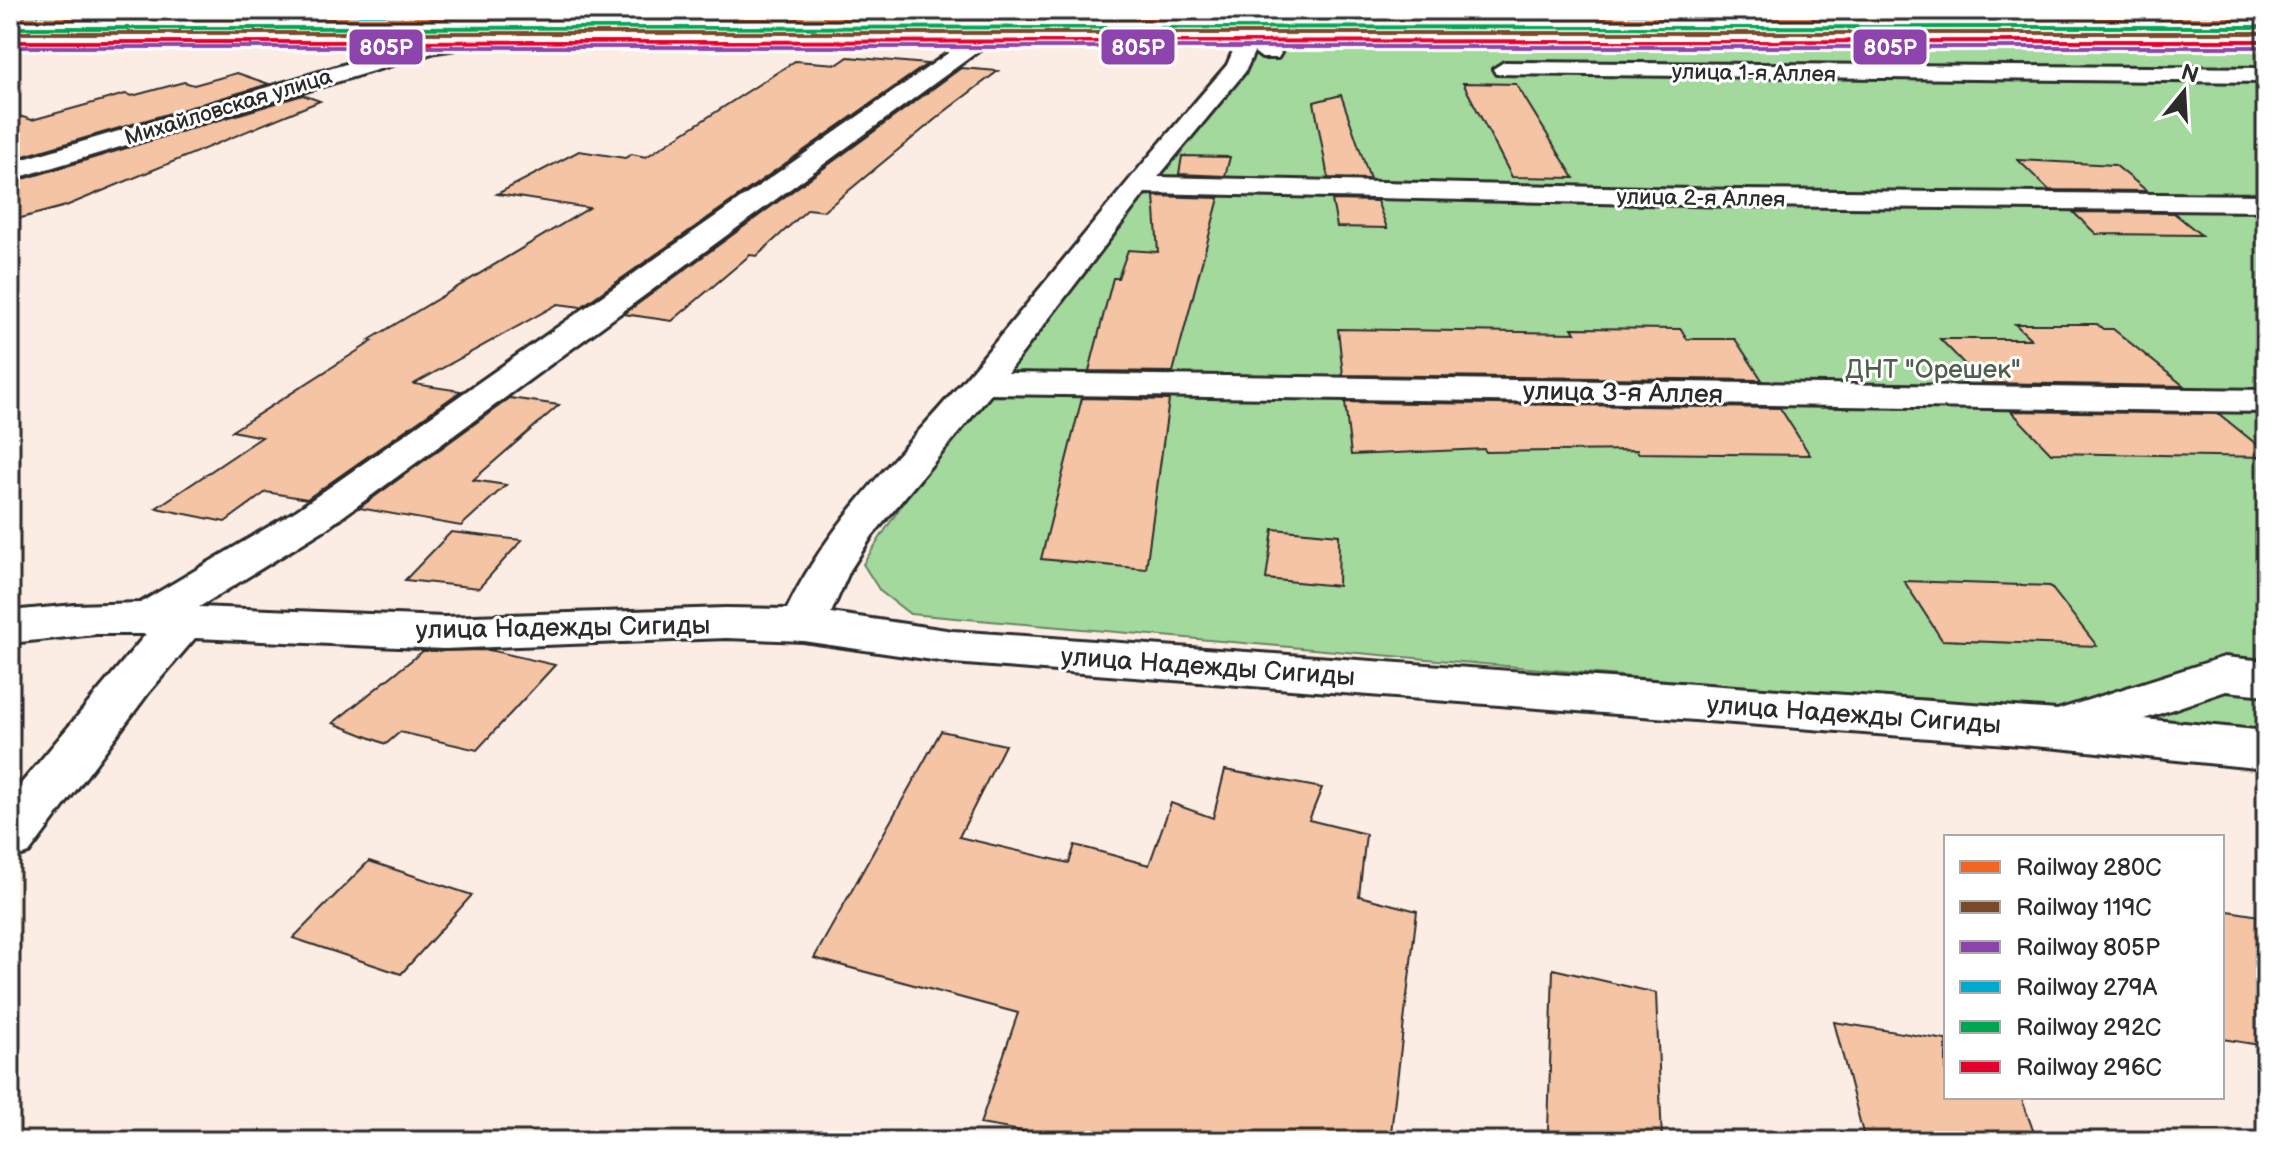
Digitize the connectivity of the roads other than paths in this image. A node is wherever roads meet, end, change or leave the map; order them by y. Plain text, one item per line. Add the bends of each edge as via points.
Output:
1 (481, 20) dead end
2 (10, 37) edge
3 (984, 37) junction
4 (1249, 38) junction
5 (1649, 39) junction
6 (1730, 39) junction
7 (2266, 40) edge
8 (441, 45) junction
9 (1289, 62) dead end
10 (1483, 69) dead end
11 (1684, 71) junction
12 (1769, 72) junction
13 (2266, 75) edge
14 (10, 172) edge
15 (1137, 185) junction
16 (2266, 203) edge
17 (981, 383) junction
18 (2266, 401) edge
19 (166, 620) junction
20 (803, 625) junction
21 (10, 627) edge
22 (2266, 678) edge
23 (2058, 729) junction
24 (2266, 750) edge
25 (10, 837) edge

1 - 8 street
2 - 8 street
3 - 4 street
3 - 8 street via 531,38
3 - 19 street
4 - 5 street
4 - 9 street
4 - 15 street via 1237,67
5 - 6 street
5 - 11 street
6 - 7 street
6 - 12 street
8 - 14 street, Михайловская улица
10 - 11 street, улица 1-я Аллея
11 - 12 street, улица 1-я Аллея
12 - 13 street, улица 1-я Аллея
15 - 16 street, улица 2-я Аллея
15 - 17 street
17 - 18 street, улица 3-я Аллея
17 - 20 street via 857,527 828,569
19 - 20 street, улица Надежды Сигиды via 444,633
19 - 21 street, улица Надежды Сигиды via 82,618
19 - 25 street via 132,680
20 - 23 street, улица Надежды Сигиды via 953,647
22 - 23 street via 2224,674
23 - 24 street, улица Надежды Сигиды

